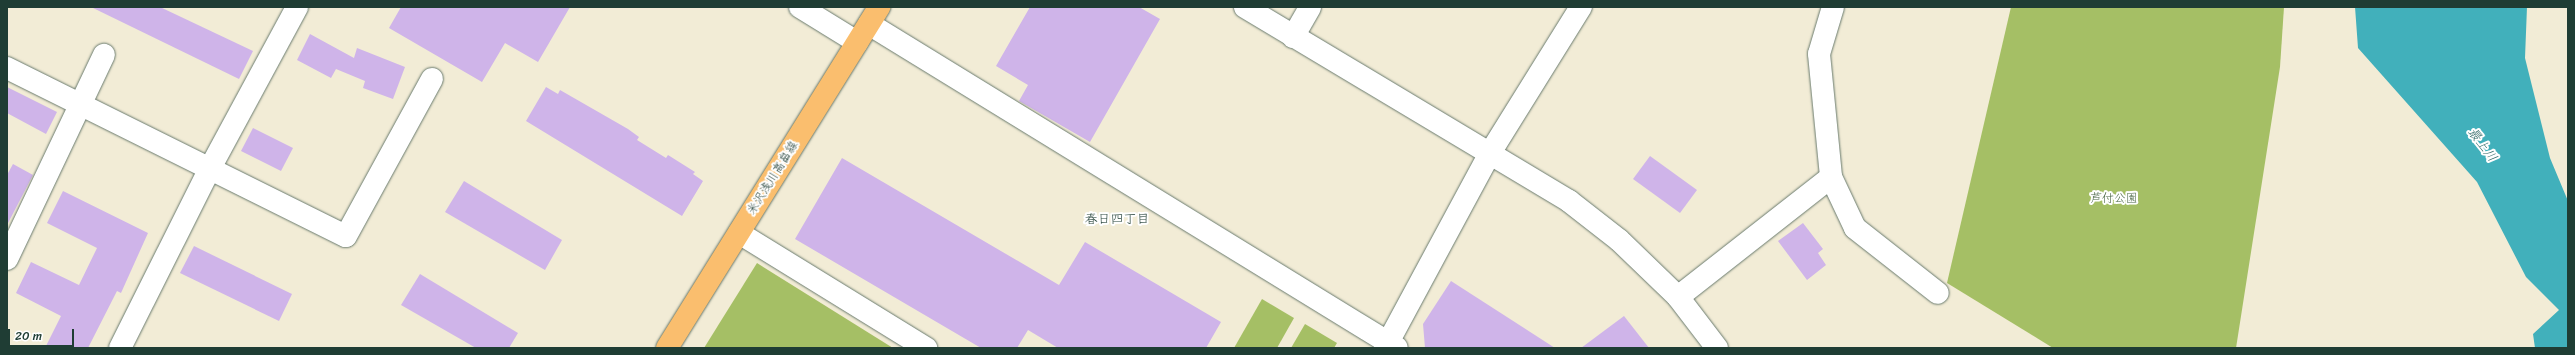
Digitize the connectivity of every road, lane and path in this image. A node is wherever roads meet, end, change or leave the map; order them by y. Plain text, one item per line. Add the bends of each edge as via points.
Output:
1 (800, 7) edge
2 (1245, 7) edge
3 (1310, 7) edge
4 (1581, 7) edge
5 (1833, 7) edge
6 (874, 15) edge
7 (291, 16) edge
8 (1293, 37) junction
9 (857, 42) junction
10 (104, 55) dead end
11 (7, 68) edge
12 (432, 79) dead end
13 (80, 104) junction
14 (1490, 153) junction
15 (209, 170) junction
16 (1831, 177) junction
17 (739, 232) junction
18 (7, 258) edge
19 (1938, 293) dead end
20 (1678, 297) junction
21 (1390, 346) edge
22 (120, 348) edge
23 (667, 348) edge
24 (926, 348) edge
25 (1717, 348) edge

1 - 9 street
2 - 8 street
3 - 8 street
4 - 14 street
5 - 16 street via 1819,54
6 - 9 main road, 米沢浅川高畠線
6 - 21 street
7 - 15 street
8 - 14 street
9 - 17 main road, 米沢浅川高畠線
10 - 13 street
11 - 13 street
12 - 15 street via 346,236
13 - 15 street
13 - 18 street
14 - 20 street via 1569,201 1619,240
14 - 21 street
15 - 22 street
16 - 19 street via 1855,228
16 - 20 street
17 - 23 main road, 米沢浅川高畠線
17 - 24 street
20 - 25 street

